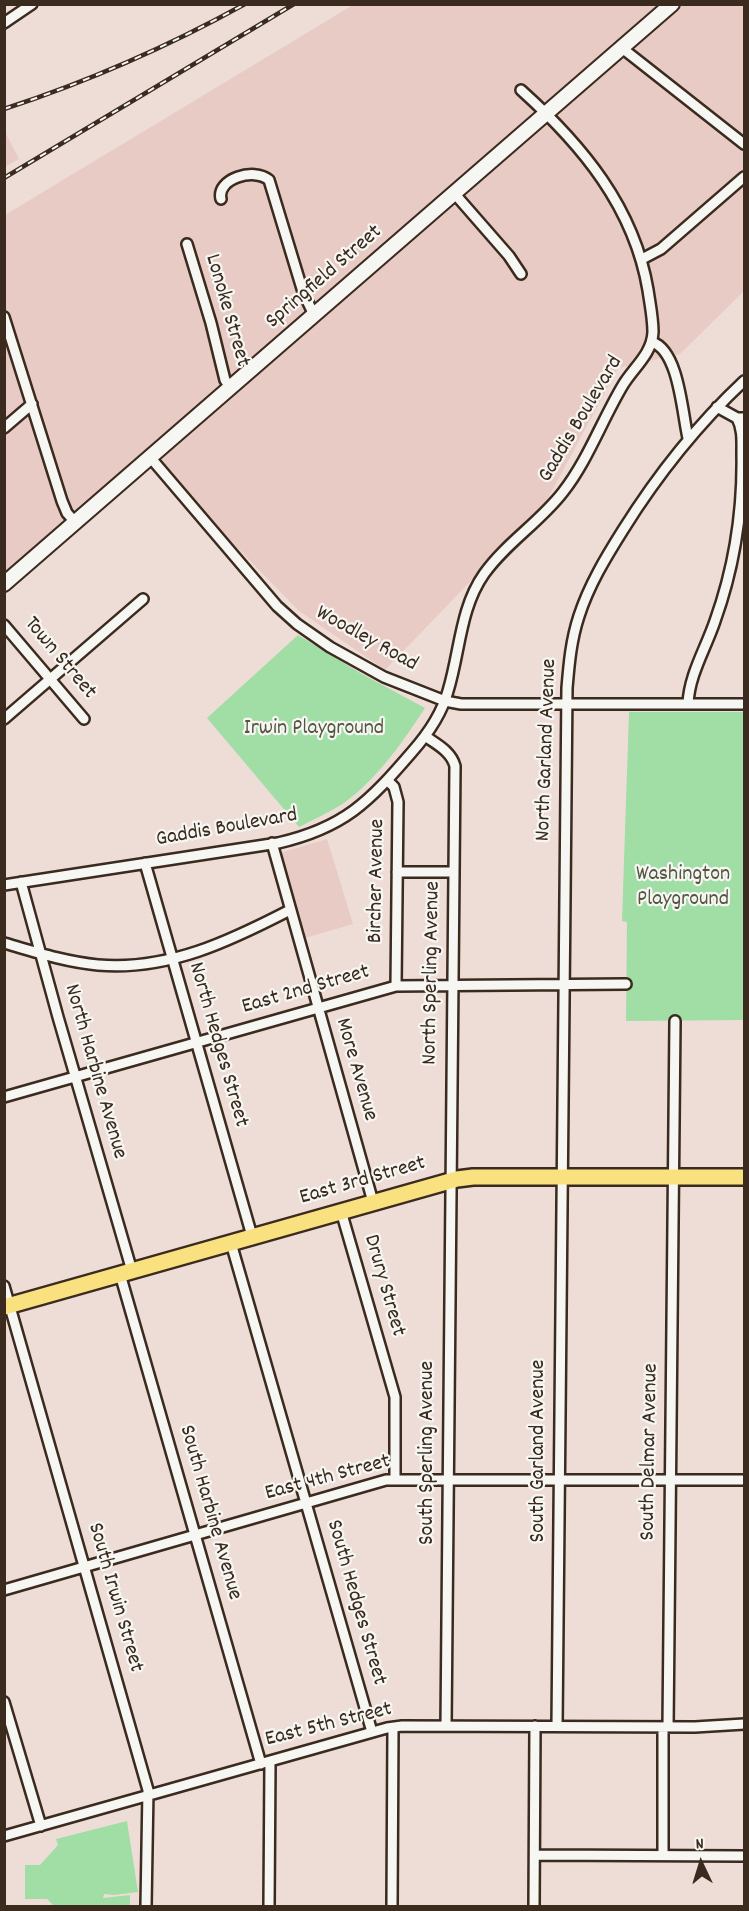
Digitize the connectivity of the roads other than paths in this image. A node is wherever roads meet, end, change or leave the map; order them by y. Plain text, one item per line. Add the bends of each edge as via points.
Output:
1 (32, 4) edge
2 (672, 4) edge
3 (4, 23) edge
4 (622, 48) junction
5 (521, 90) dead end
6 (547, 113) junction
7 (744, 144) edge
8 (744, 177) edge
9 (454, 194) junction
10 (221, 199) dead end
11 (187, 244) dead end
12 (642, 259) junction
13 (521, 274) dead end
14 (314, 315) junction
15 (4, 317) edge
16 (652, 342) junction
17 (744, 381) edge
18 (231, 388) junction
19 (32, 404) junction
20 (717, 407) junction
21 (741, 418) edge
22 (4, 428) edge
23 (688, 438) junction
24 (150, 457) junction
25 (75, 522) junction
26 (4, 584) edge
27 (143, 599) dead end
28 (4, 625) edge
29 (51, 679) junction
30 (445, 701) junction
31 (567, 704) junction
32 (688, 704) junction
33 (744, 704) edge
34 (4, 719) edge
35 (84, 719) dead end
36 (425, 736) junction
37 (387, 780) junction
38 (272, 843) junction
39 (145, 863) junction
40 (397, 872) junction
41 (453, 872) junction
42 (21, 882) junction
43 (4, 885) edge
44 (290, 910) junction
45 (4, 943) edge
46 (40, 953) junction
47 (172, 958) junction
48 (563, 984) junction
49 (626, 984) dead end
50 (452, 985) junction
51 (396, 986) junction
52 (317, 1008) junction
53 (675, 1021) dead end
54 (196, 1043) junction
55 (76, 1077) junction
56 (4, 1097) edge
57 (562, 1177) junction
58 (673, 1177) junction
59 (744, 1177) edge
60 (451, 1180) junction
61 (374, 1202) junction
62 (341, 1211) junction
63 (252, 1236) junction
64 (231, 1243) junction
65 (126, 1272) junction
66 (4, 1286) edge
67 (7, 1306) edge
68 (395, 1479) junction
69 (448, 1479) junction
70 (559, 1479) junction
71 (670, 1480) junction
72 (744, 1480) edge
73 (306, 1504) junction
74 (195, 1536) junction
75 (84, 1566) junction
76 (4, 1590) edge
77 (4, 1702) edge
78 (744, 1724) edge
79 (446, 1726) junction
80 (535, 1726) junction
81 (557, 1726) junction
82 (666, 1727) junction
83 (393, 1728) junction
84 (372, 1732) junction
85 (265, 1762) junction
86 (148, 1795) junction
87 (41, 1826) junction
88 (4, 1836) edge
89 (535, 1855) junction
90 (663, 1855) junction
91 (744, 1856) edge
92 (146, 1906) edge
93 (269, 1906) edge
94 (392, 1906) edge
95 (534, 1906) edge

1 - 3 street
2 - 4 main road, Springfield Street
4 - 6 main road, Springfield Street
4 - 7 street
5 - 6 street
6 - 9 main road, Springfield Street
6 - 12 street via 609,187
8 - 12 street via 661,249
9 - 13 street
9 - 14 main road, Springfield Street
10 - 14 street via 224,185 247,174 269,180 303,292
11 - 18 street, Lonoke Street via 225,380
12 - 16 street
14 - 18 main road, Springfield Street
15 - 19 street
16 - 23 street via 672,360
16 - 30 street, Gaddis Boulevard via 625,381 564,490 494,560 480,581 470,600
17 - 20 street, North Garland Avenue
18 - 24 main road, Springfield Street
19 - 22 street
19 - 25 street via 62,501
20 - 21 street
20 - 23 street, North Garland Avenue
21 - 32 street via 740,509 733,554 719,612 691,682
23 - 31 street, North Garland Avenue via 628,521 586,597 570,651
24 - 25 main road, Springfield Street
24 - 30 street, Woodley Road via 277,606 297,624 384,677
25 - 26 main road, Springfield Street
27 - 29 street
28 - 29 street, Town Street
29 - 34 street
29 - 35 street, Town Street
30 - 31 street, Woodley Road
30 - 36 street, Gaddis Boulevard
31 - 32 street, Woodley Road
31 - 48 street, North Garland Avenue
32 - 33 street, Woodley Road
36 - 37 street, Gaddis Boulevard
36 - 41 street, North Sperling Avenue via 442,747 455,766
37 - 38 street, Gaddis Boulevard via 338,822 306,836
37 - 40 street, Bircher Avenue via 394,787 398,802
38 - 39 street, Gaddis Boulevard
38 - 44 street, More Avenue
39 - 42 street, Gaddis Boulevard
39 - 47 street, North Hedges Street
40 - 41 street
40 - 51 street, Bircher Avenue
41 - 50 street, North Sperling Avenue
42 - 43 street, Gaddis Boulevard
42 - 46 street, North Harbine Avenue
44 - 47 street via 237,937
44 - 52 street, More Avenue
45 - 46 street
46 - 47 street via 112,966
46 - 55 street, North Harbine Avenue
47 - 54 street, North Hedges Street
48 - 49 street, East 2nd Street
48 - 50 street, East 2nd Street
48 - 57 street, North Garland Avenue
50 - 51 street, East 2nd Street
50 - 60 street, North Sperling Avenue
51 - 52 street, East 2nd Street
52 - 54 street, East 2nd Street
52 - 61 street, More Avenue
53 - 58 street, South Delmar Avenue
54 - 55 street, East 2nd Street
54 - 63 street, North Hedges Street
55 - 56 street, East 2nd Street
55 - 65 street, North Harbine Avenue
57 - 58 main road, East 3rd Street
57 - 60 main road, East 3rd Street
57 - 70 street, South Garland Avenue
58 - 59 main road, East 3rd Street
58 - 71 street, South Delmar Avenue
60 - 61 main road, East 3rd Street
60 - 69 street, South Sperling Avenue
61 - 62 main road, East 3rd Street
62 - 63 main road, East 3rd Street
62 - 68 street, Drury Street via 395,1397
63 - 64 main road, East 3rd Street
64 - 65 main road, East 3rd Street
64 - 73 street, South Hedges Street
65 - 67 main road, East 3rd Street
65 - 74 street, South Harbine Avenue
66 - 67 street, South Irwin Street
67 - 75 street, South Irwin Street
68 - 69 street, East 4th Street
68 - 73 street, East 4th Street
69 - 70 street, East 4th Street
69 - 79 street, South Sperling Avenue
70 - 71 street, East 4th Street
70 - 81 street, South Garland Avenue
71 - 72 street, East 4th Street
71 - 82 street, South Delmar Avenue
73 - 74 street, East 4th Street
73 - 84 street, South Hedges Street
74 - 75 street, East 4th Street
74 - 85 street, South Harbine Avenue
75 - 76 street, East 4th Street
75 - 86 street, South Irwin Street
77 - 87 street
78 - 82 street, East 5th Street
79 - 80 street, East 5th Street
79 - 83 street, East 5th Street
80 - 81 street, East 5th Street
80 - 89 street
81 - 82 street, East 5th Street
82 - 90 street, South Delmar Avenue
83 - 84 street, East 5th Street
83 - 94 street
84 - 85 street, East 5th Street
85 - 86 street, East 5th Street
85 - 93 street, South Harbine Avenue
86 - 87 street, East 5th Street
86 - 92 street, South Irwin Street
87 - 88 street, East 5th Street
89 - 90 street
89 - 95 street
90 - 91 street

